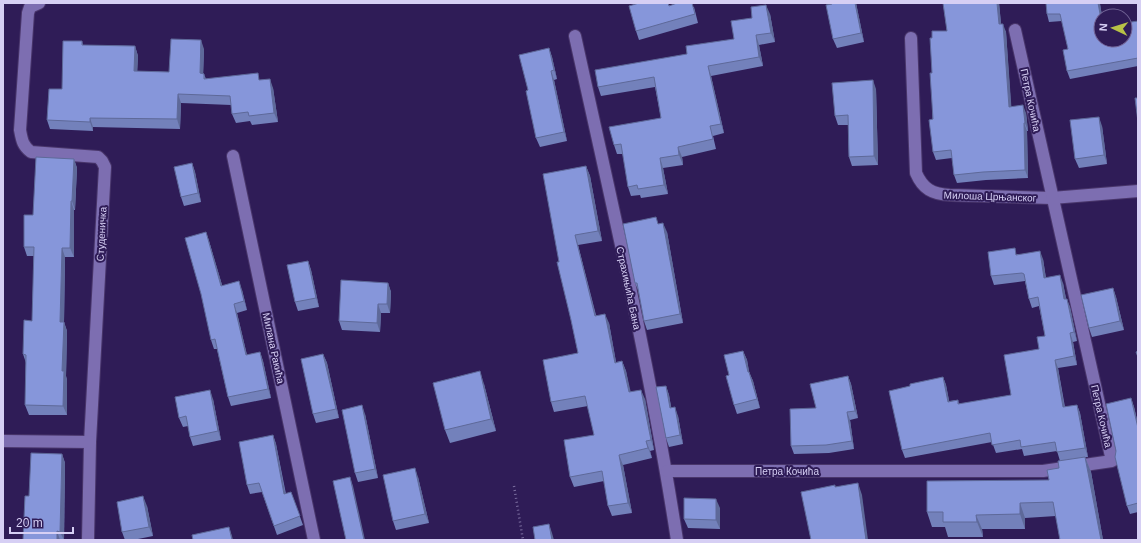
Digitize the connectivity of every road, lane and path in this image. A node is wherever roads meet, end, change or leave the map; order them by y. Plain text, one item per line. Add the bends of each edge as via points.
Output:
1 (38, 3) edge
2 (1015, 30) dead end
3 (575, 36) dead end
4 (912, 38) dead end
5 (233, 156) dead end
6 (1138, 191) edge
7 (1052, 198) junction
8 (3, 441) edge
9 (90, 442) junction
10 (667, 471) junction
11 (514, 486) dead end
12 (88, 540) edge
13 (314, 540) edge
14 (523, 540) edge
15 (678, 540) edge

1 - 9 street, Студеничка via 30,7 28,14 20,130 24,147 31,152 98,157 105,167
2 - 7 street, Петра Кочића
3 - 10 street, Страхињића Бана
4 - 7 street, Милоша Црњанског via 916,173 920,183 938,194
5 - 13 street, Милана Ракића
6 - 7 street, Милоша Црњанског
7 - 10 street, Петра Кочића via 1112,461 1042,471
8 - 9 street
9 - 12 street, Студеничка
10 - 15 street, Страхињића Бана
11 - 14 path

